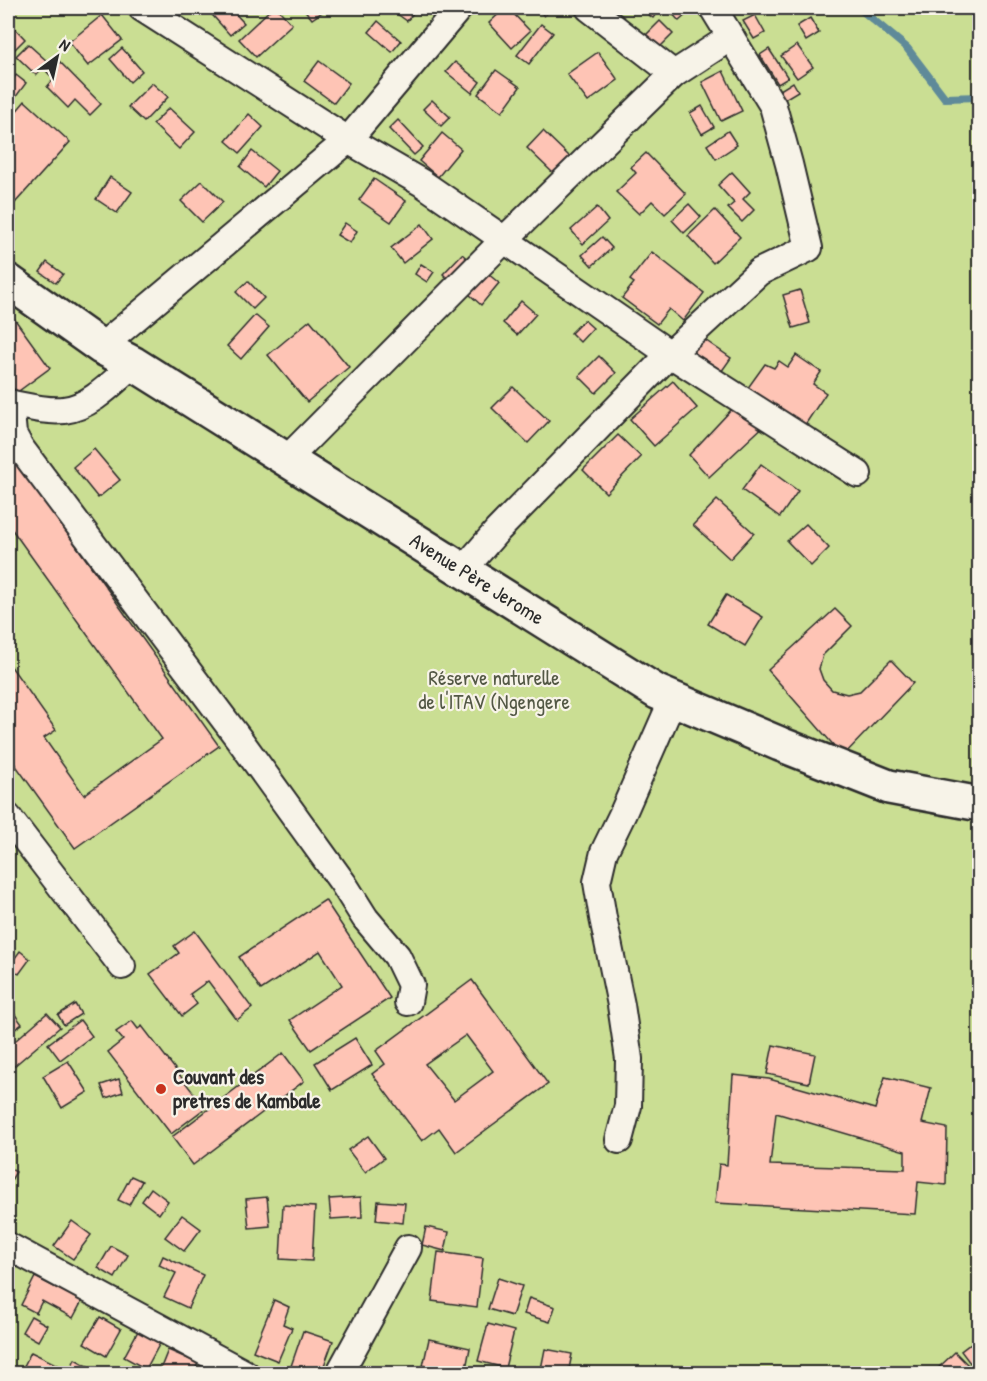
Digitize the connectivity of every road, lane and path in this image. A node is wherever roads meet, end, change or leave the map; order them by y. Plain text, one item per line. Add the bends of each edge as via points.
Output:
1 (459, 8) edge
2 (589, 8) edge
3 (713, 8) edge
4 (148, 9) edge
5 (731, 37) junction
6 (674, 74) junction
7 (348, 140) junction
8 (504, 240) junction
9 (8, 281) edge
10 (101, 347) junction
11 (670, 354) junction
12 (134, 364) junction
13 (9, 403) edge
14 (287, 459) junction
15 (858, 474) dead end
16 (463, 570) junction
17 (673, 699) junction
18 (980, 804) edge
19 (8, 817) edge
20 (122, 966) dead end
21 (408, 1002) dead end
22 (619, 1140) dead end
23 (8, 1246) edge
24 (408, 1248) dead end
25 (246, 1374) edge
26 (339, 1374) edge

1 - 7 street
2 - 6 street
3 - 5 street
4 - 7 street
5 - 6 street
5 - 11 street via 773,106 809,248 759,272
6 - 8 street
7 - 8 street via 422,183
7 - 10 street
8 - 11 street
8 - 14 street
9 - 10 street, Avenue Père Jerome
10 - 12 street, Avenue Père Jerome
11 - 15 street
11 - 16 street
12 - 13 street via 90,401 64,410
12 - 14 street, Avenue Père Jerome
13 - 21 street via 13,434 20,447 242,743 365,918 397,956 411,985
14 - 16 street, Avenue Père Jerome
16 - 17 street, Avenue Père Jerome
17 - 18 street, Avenue Père Jerome via 889,787
17 - 22 street via 604,852 597,882 629,1059 628,1107
19 - 20 street
23 - 25 street
24 - 26 street

